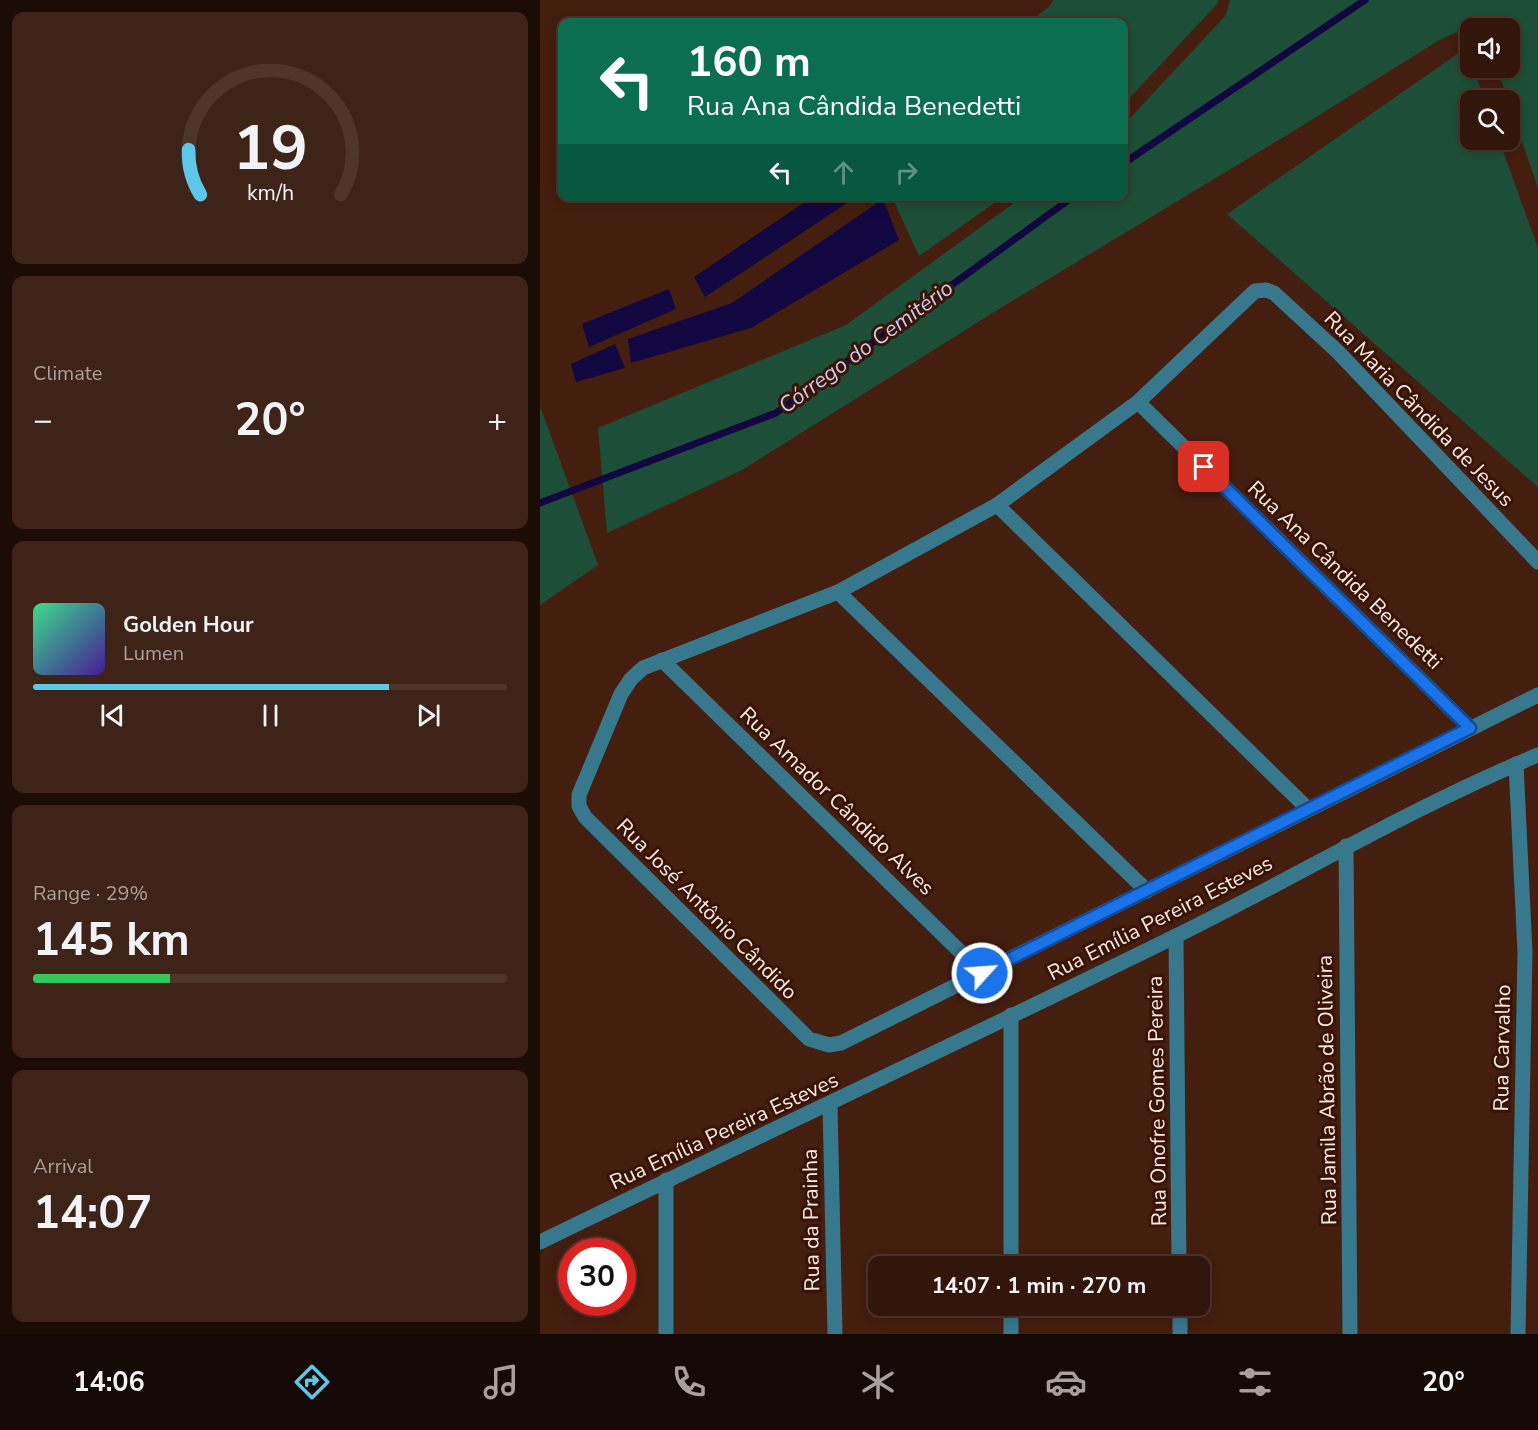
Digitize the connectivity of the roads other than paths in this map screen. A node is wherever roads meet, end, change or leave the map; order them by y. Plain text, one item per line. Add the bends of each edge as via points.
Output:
1 (1138, 402) junction
2 (997, 505) junction
3 (1538, 562) edge
4 (838, 592) junction
5 (662, 660) junction
6 (1538, 695) edge
7 (1470, 728) junction
8 (1538, 755) edge
9 (1516, 764) junction
10 (1308, 809) junction
11 (1346, 846) junction
12 (1147, 891) junction
13 (1176, 936) junction
14 (1531, 952) edge
15 (982, 973) junction
16 (1011, 1015) junction
17 (830, 1105) junction
18 (666, 1180) junction
19 (540, 1242) edge
20 (1011, 1256) edge
21 (1179, 1256) edge
22 (1011, 1316) edge
23 (1180, 1316) edge
24 (666, 1334) edge
25 (835, 1334) edge
26 (1011, 1334) edge
27 (1180, 1334) edge
28 (1350, 1334) edge
29 (1518, 1334) edge

1 - 2 street
1 - 3 street, Rua Maria Cândida de Jesus via 1255,291 1274,293 1338,352
1 - 7 street, Rua Ana Cândida Benedetti
2 - 4 street
2 - 10 street
4 - 5 street
4 - 12 street
5 - 15 street, Rua Amador Cândido Alves
5 - 15 street, Rua José Antônio Cândido via 643,668 621,694 579,795 579,806 585,817 809,1039 829,1045 841,1043
6 - 7 street
7 - 10 street
8 - 9 street, Rua Emília Pereira Esteves
9 - 11 street, Rua Emília Pereira Esteves
9 - 14 street, Rua Carvalho
10 - 12 street
11 - 13 street, Rua Emília Pereira Esteves
11 - 28 street, Rua Jamila Abrão de Oliveira
12 - 15 street
13 - 16 street, Rua Emília Pereira Esteves
13 - 21 street, Rua Onofre Gomes Pereira
14 - 29 street, Rua Carvalho
16 - 17 street, Rua Emília Pereira Esteves
16 - 20 street
17 - 18 street, Rua Emília Pereira Esteves
17 - 25 street, Rua da Prainha
18 - 19 street, Rua Emília Pereira Esteves
18 - 24 street
22 - 26 street
23 - 27 street

